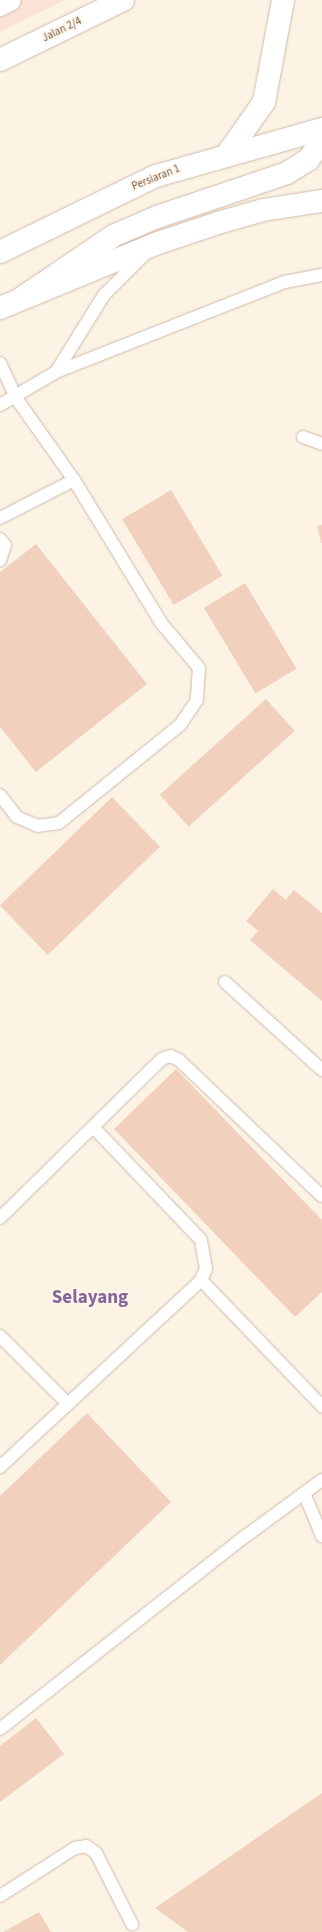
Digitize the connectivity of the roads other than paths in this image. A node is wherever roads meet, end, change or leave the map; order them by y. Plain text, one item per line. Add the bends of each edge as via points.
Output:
1 (10, 0) edge
2 (124, 0) edge
3 (278, 3) edge
4 (0, 5) edge
5 (0, 60) edge
6 (322, 129) edge
7 (322, 141) edge
8 (228, 153) junction
9 (322, 202) edge
10 (155, 244) junction
11 (0, 252) edge
12 (322, 275) edge
13 (23, 297) junction
14 (0, 308) edge
15 (0, 363) edge
16 (56, 372) junction
17 (16, 398) junction
18 (0, 405) edge
19 (303, 437) dead end
20 (322, 444) edge
21 (74, 480) junction
22 (0, 518) edge
23 (0, 540) edge
24 (0, 560) edge
25 (0, 795) edge
26 (225, 982) dead end
27 (322, 1070) edge
28 (93, 1127) junction
29 (322, 1196) edge
30 (0, 1218) edge
31 (201, 1280) junction
32 (0, 1336) edge
33 (320, 1401) edge
34 (68, 1404) junction
35 (0, 1467) edge
36 (322, 1480) edge
37 (304, 1493) junction
38 (322, 1536) edge
39 (0, 1729) edge
40 (0, 1896) edge
41 (132, 1924) dead end

1 - 4 main road
2 - 5 main road, Jalan 2/4
3 - 8 main road via 264,102
6 - 8 main road, Persiaran 1
7 - 13 main road via 308,160 287,173 157,217 115,235
8 - 11 main road, Persiaran 1 via 156,176
9 - 10 main road via 263,210
10 - 13 main road
10 - 16 lane via 104,295
12 - 16 lane via 285,282
13 - 14 main road
15 - 17 lane
16 - 17 lane
17 - 18 lane
17 - 21 lane
19 - 20 lane
21 - 22 lane
21 - 25 lane via 162,624 199,668 197,700 180,725 59,823 38,826 17,817
23 - 24 lane via 4,545
26 - 27 lane
28 - 29 lane via 162,1059 170,1056 179,1060
28 - 30 lane
28 - 31 lane via 200,1240 206,1269
31 - 33 lane
31 - 34 lane
32 - 34 lane
34 - 35 lane
36 - 37 lane
37 - 38 lane
37 - 39 lane
40 - 41 lane via 75,1848 86,1846 96,1853

